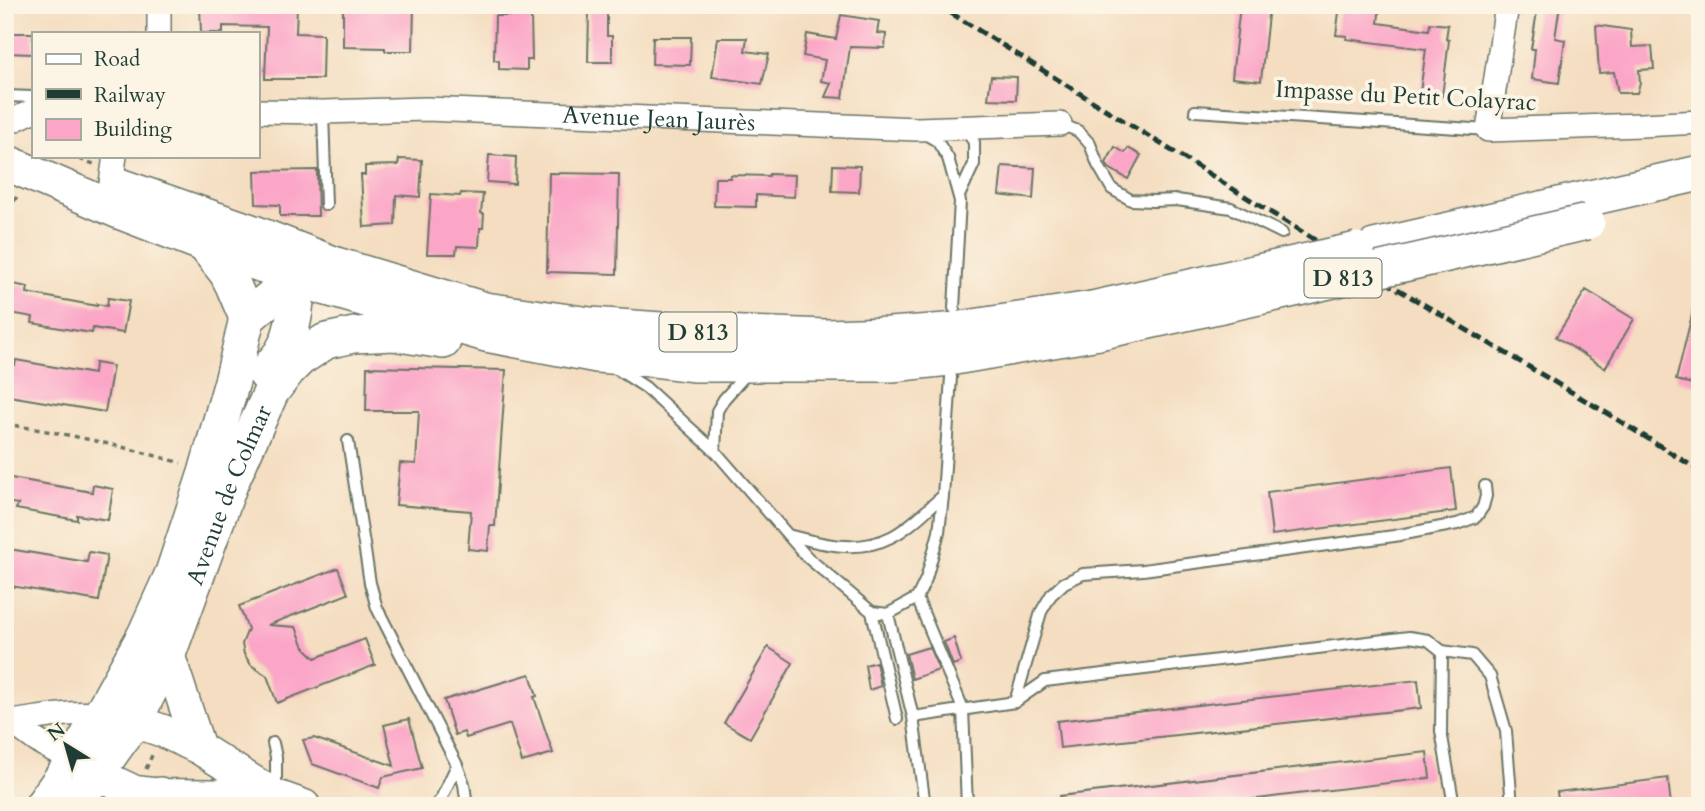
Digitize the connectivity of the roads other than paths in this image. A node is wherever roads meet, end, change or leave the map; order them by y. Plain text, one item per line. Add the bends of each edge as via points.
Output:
1 (159, 5) edge
2 (1507, 5) edge
3 (159, 32) edge
4 (5, 96) edge
5 (32, 97) edge
6 (32, 111) edge
7 (259, 111) edge
8 (1195, 111) dead end
9 (323, 112) junction
10 (1700, 122) edge
11 (5, 124) edge
12 (1060, 124) joint
13 (963, 127) junction
14 (917, 129) junction
15 (1488, 130) junction
16 (11, 169) edge
17 (1700, 173) edge
18 (115, 183) edge
19 (1700, 195) edge
20 (959, 196) junction
21 (326, 205) dead end
22 (1282, 233) dead end
23 (204, 244) junction
24 (315, 265) junction
25 (954, 308) dead end
26 (247, 318) junction
27 (1096, 321) junction
28 (486, 334) junction
29 (597, 355) junction
30 (755, 364) junction
31 (951, 377) dead end
32 (348, 440) dead end
33 (715, 451) junction
34 (230, 484) junction
35 (1485, 486) dead end
36 (943, 496) junction
37 (788, 535) junction
38 (918, 598) junction
39 (872, 612) junction
40 (888, 614) junction
41 (1442, 651) junction
42 (168, 654) junction
43 (1015, 702) junction
44 (963, 709) junction
45 (913, 717) junction
46 (117, 718) junction
47 (897, 719) dead end
48 (8, 722) edge
49 (37, 741) junction
50 (272, 743) dead end
51 (199, 748) junction
52 (457, 765) junction
53 (68, 787) edge
54 (160, 794) junction
55 (290, 801) edge
56 (125, 806) edge
57 (435, 806) edge
58 (467, 806) edge
59 (925, 806) edge
60 (967, 806) edge
61 (1454, 806) edge
62 (1512, 806) edge

1 - 3 street
2 - 15 street
4 - 5 lane
6 - 11 street
7 - 9 street, Avenue Jean Jaurès
8 - 15 lane, Impasse du Petit Colayrac
9 - 14 street, Avenue Jean Jaurès via 426,109
9 - 21 lane
10 - 15 street, Impasse du Petit Colayrac
12 - 13 street, Avenue Jean Jaurès
12 - 22 lane via 1078,131 1090,144 1112,189 1131,200 1177,200 1231,208
13 - 14 street, Avenue Jean Jaurès
13 - 20 lane via 974,142 974,164
14 - 20 lane via 943,149
16 - 18 main road, D 813
17 - 27 main road, D 813, bridge via 1374,247
18 - 23 main road, D 813
18 - 24 main road, D 813 via 275,240
19 - 27 main road, D 813, bridge via 1277,293
20 - 25 lane
23 - 24 main road, D 813
23 - 26 main road via 227,273
24 - 26 main road
24 - 27 main road, D 813 via 485,310 590,325 827,337
24 - 28 main road, D 813 via 327,288
24 - 34 main road via 289,339 261,384
26 - 46 main road, Avenue de Colmar via 206,473
27 - 30 main road, D 813 via 950,358 892,364
28 - 29 main road, D 813
28 - 34 main road, Avenue de Colmar via 478,340 453,342 371,333 315,347 271,391
29 - 30 main road, D 813 via 693,364
29 - 33 lane via 645,387
30 - 33 lane via 717,411
31 - 36 lane
32 - 52 lane via 369,583 377,608
33 - 37 lane
34 - 42 main road, Avenue de Colmar
35 - 43 lane via 1483,507 1476,517 1457,524 1143,570 1083,574 1064,583 1041,612
36 - 37 lane via 892,537 868,546 826,544
36 - 38 lane via 939,532
37 - 39 lane
38 - 40 lane
38 - 44 lane
39 - 40 lane
39 - 47 lane
40 - 45 lane
41 - 43 lane via 1428,640 1409,637 1045,681
41 - 61 lane via 1441,731
41 - 62 lane via 1472,655 1490,676 1506,731
42 - 46 main road, Avenue de Colmar
42 - 51 street
43 - 44 lane
44 - 45 lane
44 - 60 lane
45 - 59 lane
46 - 48 street via 90,713
46 - 51 street via 163,731
46 - 53 main road, Avenue de Colmar
48 - 49 street
49 - 53 street
49 - 53 street
50 - 55 lane
51 - 55 street
52 - 57 lane
52 - 58 lane
53 - 54 street
54 - 55 street
54 - 56 main road

